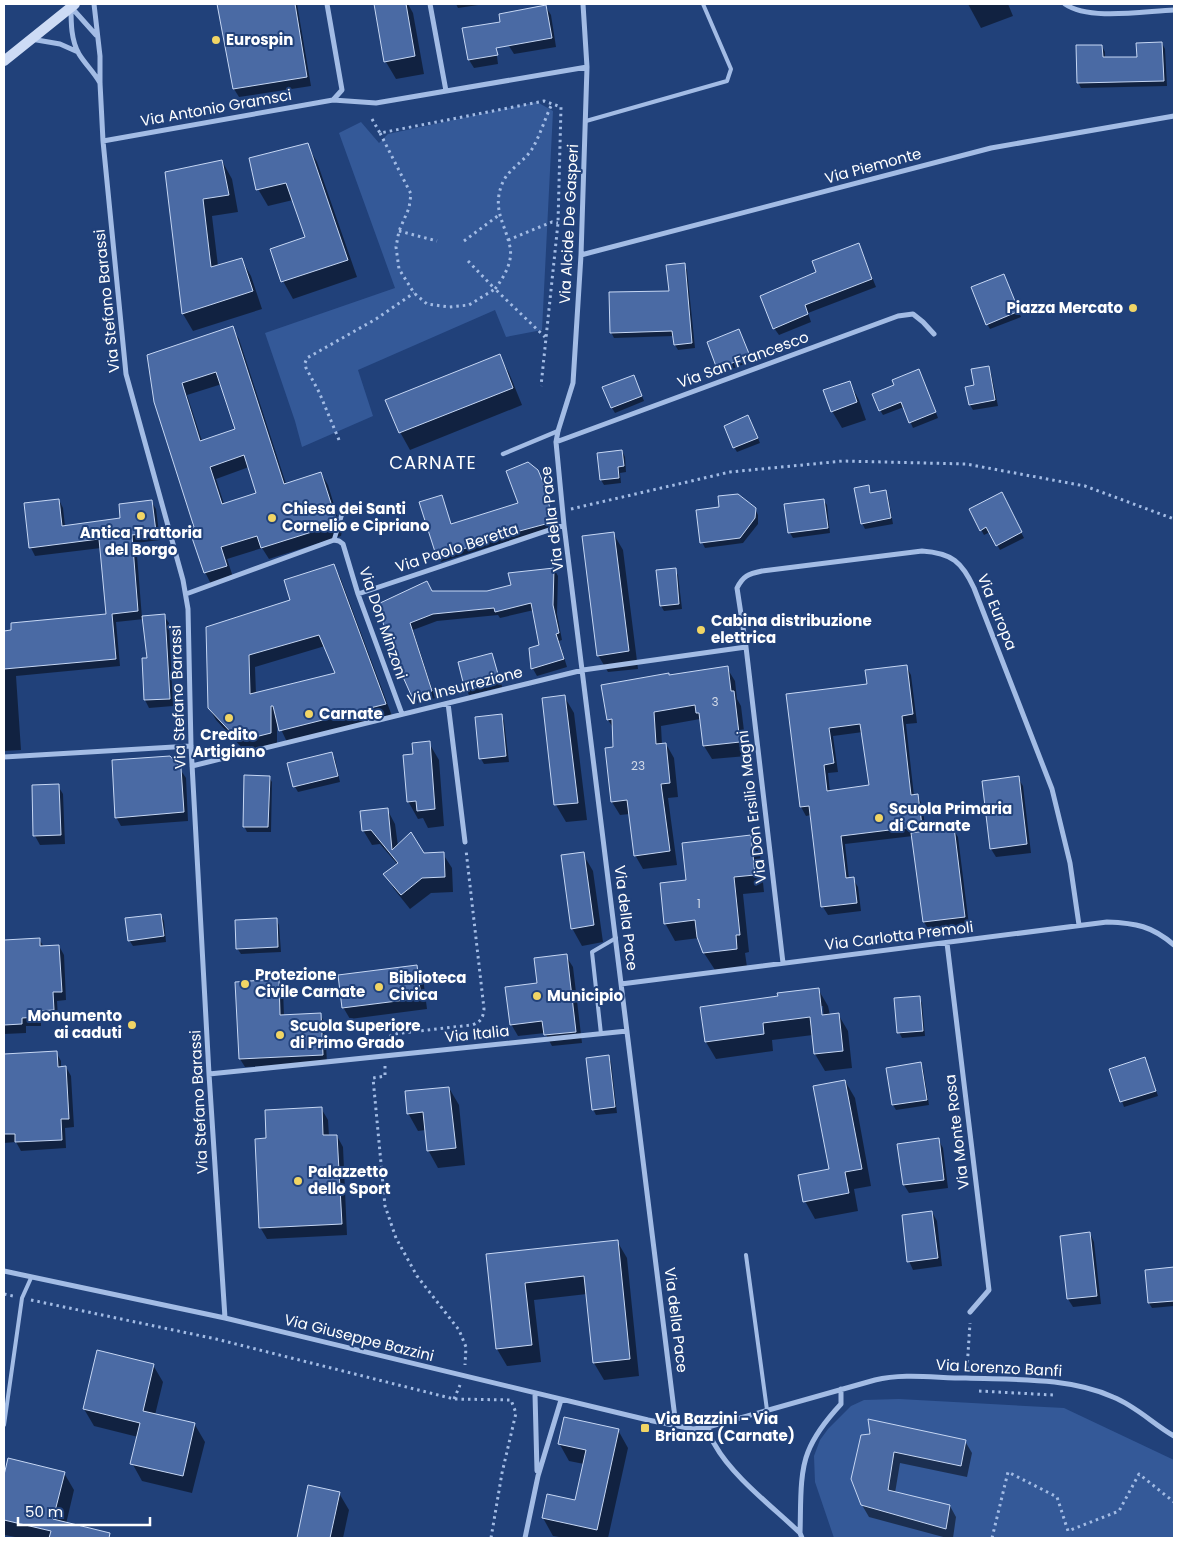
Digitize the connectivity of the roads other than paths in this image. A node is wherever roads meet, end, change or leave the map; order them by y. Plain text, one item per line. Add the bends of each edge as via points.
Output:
1 (94, 4) edge
2 (327, 4) edge
3 (430, 4) edge
4 (583, 4) edge
5 (703, 4) edge
6 (1065, 4) edge
7 (73, 6) edge
8 (1174, 10) edge
9 (97, 36) junction
10 (30, 39) junction
11 (78, 52) junction
12 (4, 61) edge
13 (587, 67) junction
14 (100, 83) junction
15 (446, 91) junction
16 (333, 100) junction
17 (1174, 116) edge
18 (586, 121) junction
19 (103, 141) junction
20 (582, 255) junction
21 (934, 334) dead end
22 (558, 431) junction
23 (556, 442) junction
24 (503, 454) dead end
25 (342, 514) dead end
26 (564, 525) junction
27 (336, 541) junction
28 (186, 594) junction
29 (358, 594) junction
30 (746, 647) junction
31 (582, 670) junction
32 (448, 703) junction
33 (402, 714) junction
34 (191, 746) junction
35 (4, 757) edge
36 (192, 766) junction
37 (465, 842) road end
38 (1079, 926) junction
39 (616, 938) junction
40 (946, 942) junction
41 (1174, 945) edge
42 (783, 963) junction
43 (622, 984) junction
44 (627, 1031) junction
45 (602, 1034) junction
46 (209, 1074) junction
47 (746, 1254) dead end
48 (4, 1271) edge
49 (31, 1278) junction
50 (970, 1312) road end
51 (225, 1318) junction
52 (841, 1389) junction
53 (535, 1394) junction
54 (561, 1400) junction
55 (767, 1410) junction
56 (4, 1425) edge
57 (676, 1426) junction
58 (708, 1427) junction
59 (1174, 1436) edge
60 (538, 1476) junction
61 (801, 1536) edge
62 (525, 1538) edge

1 - 9 street, Via Stefano Barassi
2 - 16 street via 342,90
3 - 15 street
4 - 13 street, Via Alcide De Gasperi
5 - 18 lane via 731,69 727,81
6 - 8 street via 1092,14
7 - 9 street
7 - 10 main road
7 - 11 street via 71,29
9 - 14 street, Via Stefano Barassi
10 - 11 street via 60,44
10 - 12 main road
11 - 14 street
13 - 15 street, Via Antonio Gramsci
13 - 18 street, Via Alcide De Gasperi
14 - 19 street, Via Stefano Barassi
15 - 16 street, Via Antonio Gramsci via 376,103
16 - 19 street, Via Antonio Gramsci
17 - 20 street, Via Piemonte via 991,148
18 - 20 street, Via Alcide De Gasperi
19 - 28 street, Via Stefano Barassi via 126,374
20 - 22 street, Via Alcide De Gasperi via 573,383
21 - 23 street, Via San Francesco via 913,314 898,316
22 - 23 street, Via Alcide De Gasperi
22 - 24 street
23 - 26 street, Via della Pace
25 - 27 street
26 - 29 street, Via Paolo Beretta
26 - 31 street, Via della Pace
27 - 28 street
27 - 29 street, Via Don Minzoni via 343,544
28 - 34 street, Via Stefano Barassi
29 - 33 street, Via Don Minzoni
30 - 31 street, Via Insurrezione
30 - 38 street, Via Europa via 737,588 741,580 752,573 922,551 933,552 963,566 1052,788 1070,863
30 - 42 street, Via Don Ersilio Magni
31 - 32 street, Via Insurrezione
31 - 39 street, Via della Pace
32 - 33 street, Via Insurrezione
32 - 37 street
33 - 36 street, Via Insurrezione
34 - 35 street
34 - 36 street, Via Stefano Barassi
36 - 46 street, Via Stefano Barassi
38 - 40 street, Via Carlotta Premoli
38 - 41 street, Via Carlotta Premoli via 1132,923 1150,928
39 - 43 street, Via della Pace
39 - 45 lane via 592,952
40 - 42 street, Via Carlotta Premoli
40 - 50 street, Via Monte Rosa via 989,1290
42 - 43 street, Via Carlotta Premoli
43 - 44 street, Via della Pace
44 - 45 street, Via Italia
44 - 57 street, Via della Pace
45 - 46 street, Via Italia
46 - 51 street, Via Stefano Barassi
47 - 55 lane
48 - 49 street, Via Giuseppe Bazzini
49 - 51 street, Via Giuseppe Bazzini
49 - 56 lane via 22,1298
51 - 53 street, Via Giuseppe Bazzini
52 - 55 street, Via Lorenzo Banfi
52 - 59 street, Via Lorenzo Banfi via 886,1377 1056,1382 1112,1396
52 - 61 street via 841,1404 826,1421 807,1453 803,1472
53 - 54 street, Via Giuseppe Bazzini
53 - 60 street
54 - 57 street, Via Giuseppe Bazzini
54 - 60 street
55 - 58 street, Via Giuseppe Bazzini
57 - 58 street, Via Giuseppe Bazzini
58 - 61 street via 724,1458
60 - 62 street

